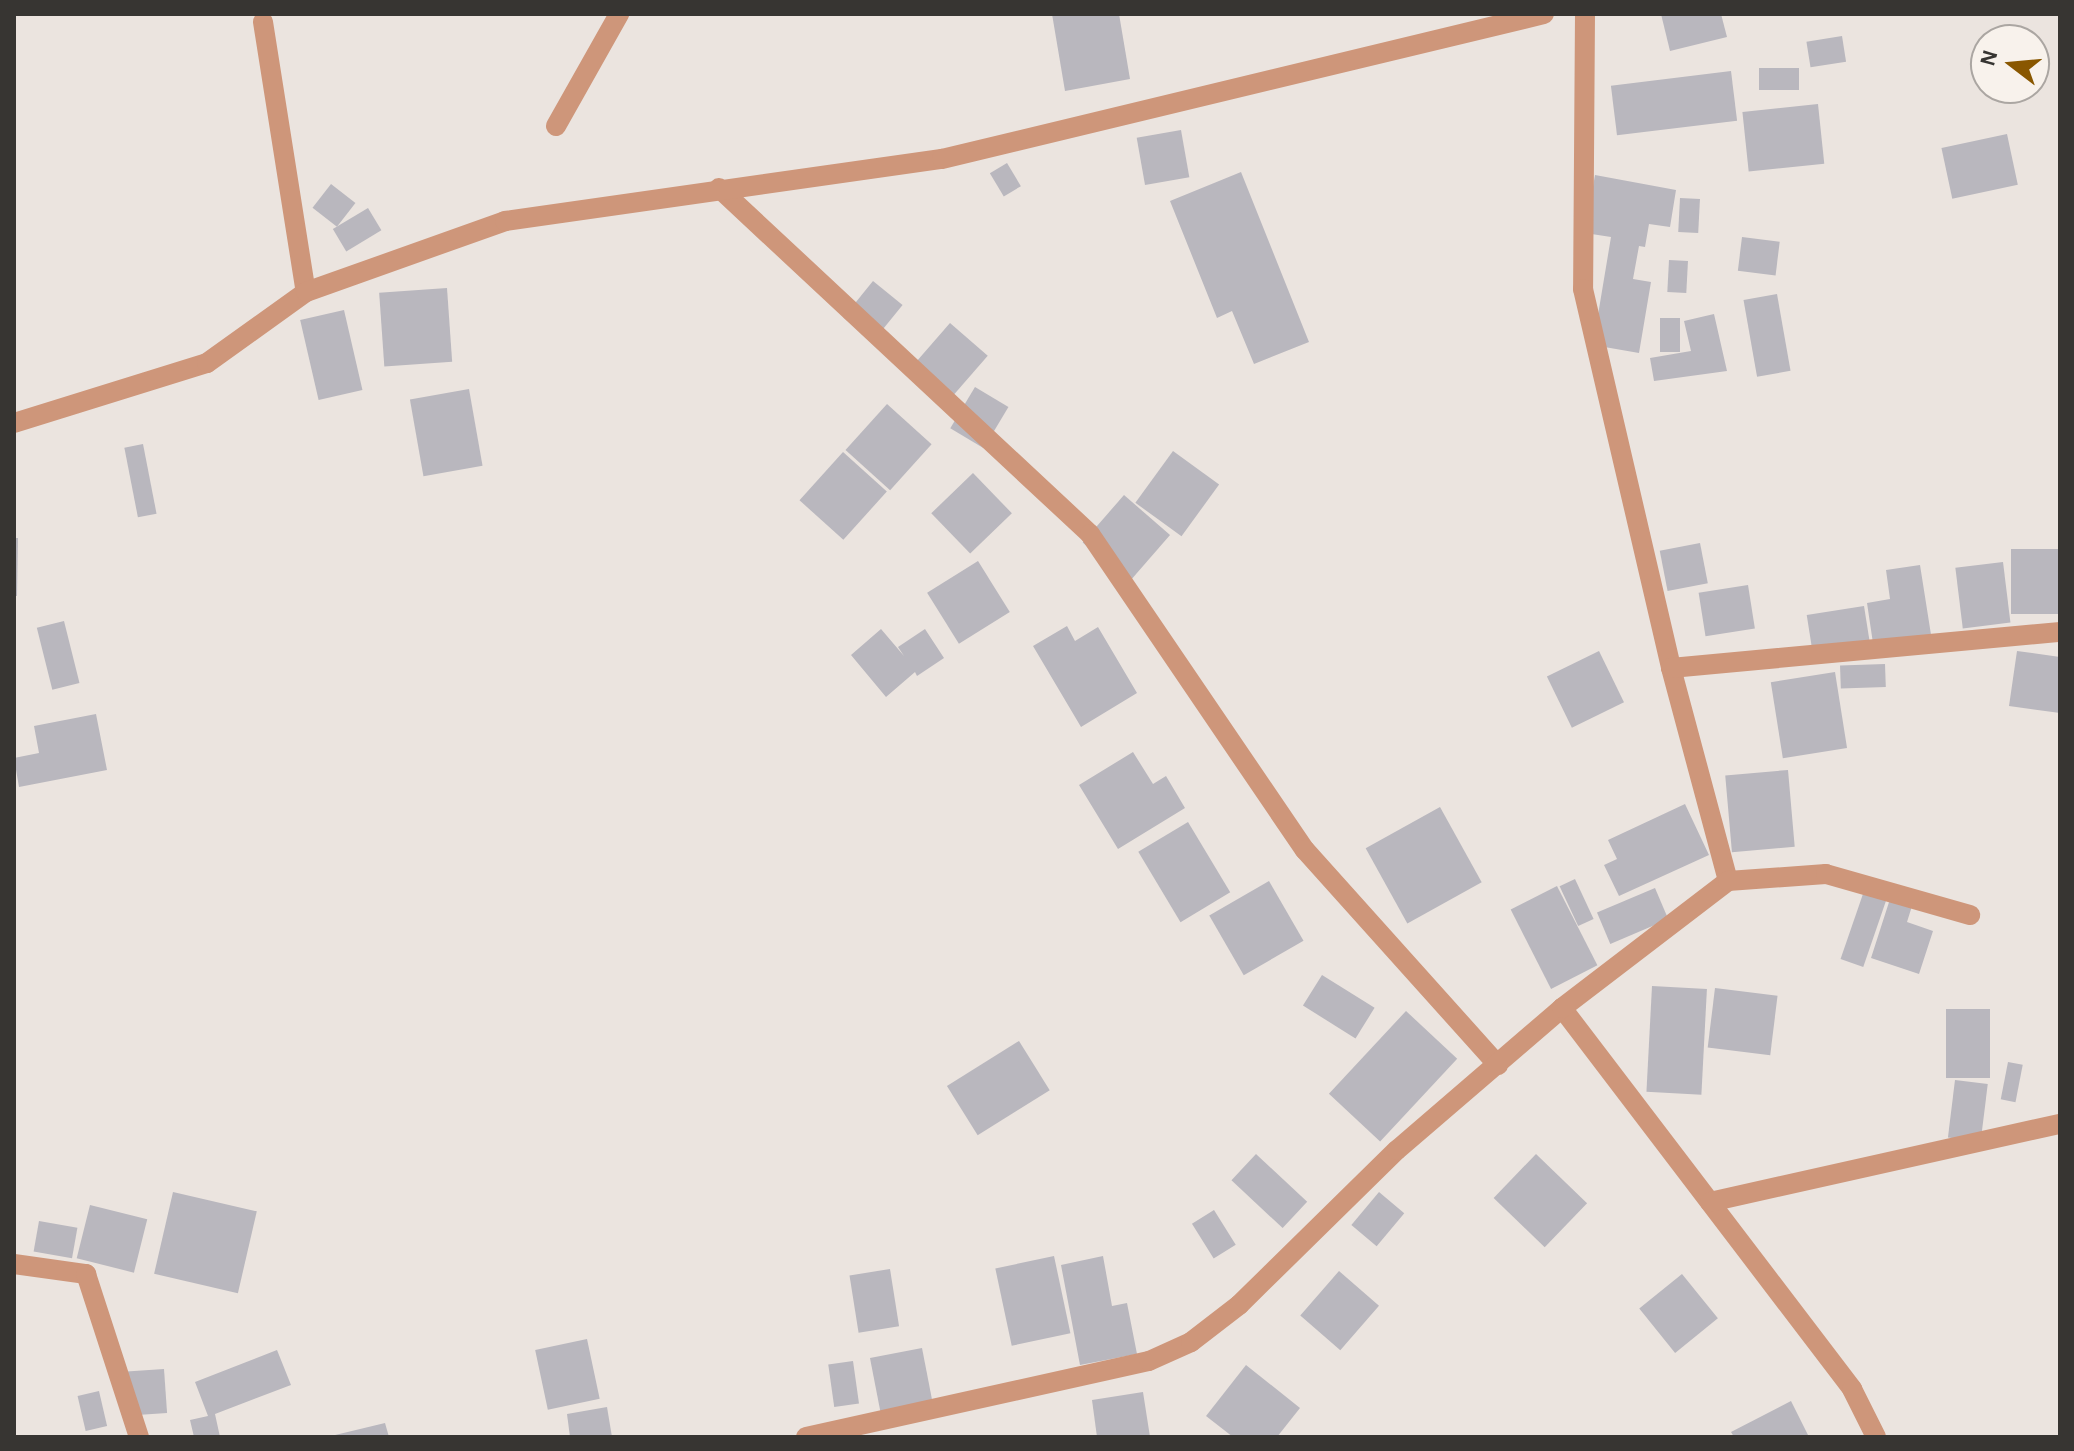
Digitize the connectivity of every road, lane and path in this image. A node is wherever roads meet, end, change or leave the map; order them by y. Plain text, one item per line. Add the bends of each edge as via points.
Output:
1 (619, 14) edge
2 (1544, 14) edge
3 (1585, 14) edge
4 (263, 22) dead end
5 (556, 126) dead end
6 (719, 188) junction
7 (306, 292) junction
8 (14, 423) edge
9 (2060, 632) edge
10 (1671, 668) junction
11 (1728, 881) junction
12 (1970, 915) dead end
13 (1562, 1008) junction
14 (1498, 1065) junction
15 (2060, 1124) edge
16 (1710, 1202) junction
17 (14, 1264) edge
18 (851, 1432) edge
19 (139, 1437) edge
20 (806, 1437) edge
21 (1876, 1437) edge

1 - 5 street
2 - 6 street via 942,159
3 - 10 street via 1583,289
4 - 7 street
6 - 7 street via 505,221
6 - 14 street via 1090,534 1305,850
7 - 8 street via 207,363
9 - 10 street
10 - 11 street
11 - 12 street via 1826,874
11 - 13 street
13 - 14 street
13 - 16 street
14 - 18 street via 1397,1150 1239,1305 1191,1342 1149,1361
15 - 16 street
16 - 21 street via 1852,1389
17 - 19 street via 86,1274
18 - 20 street

